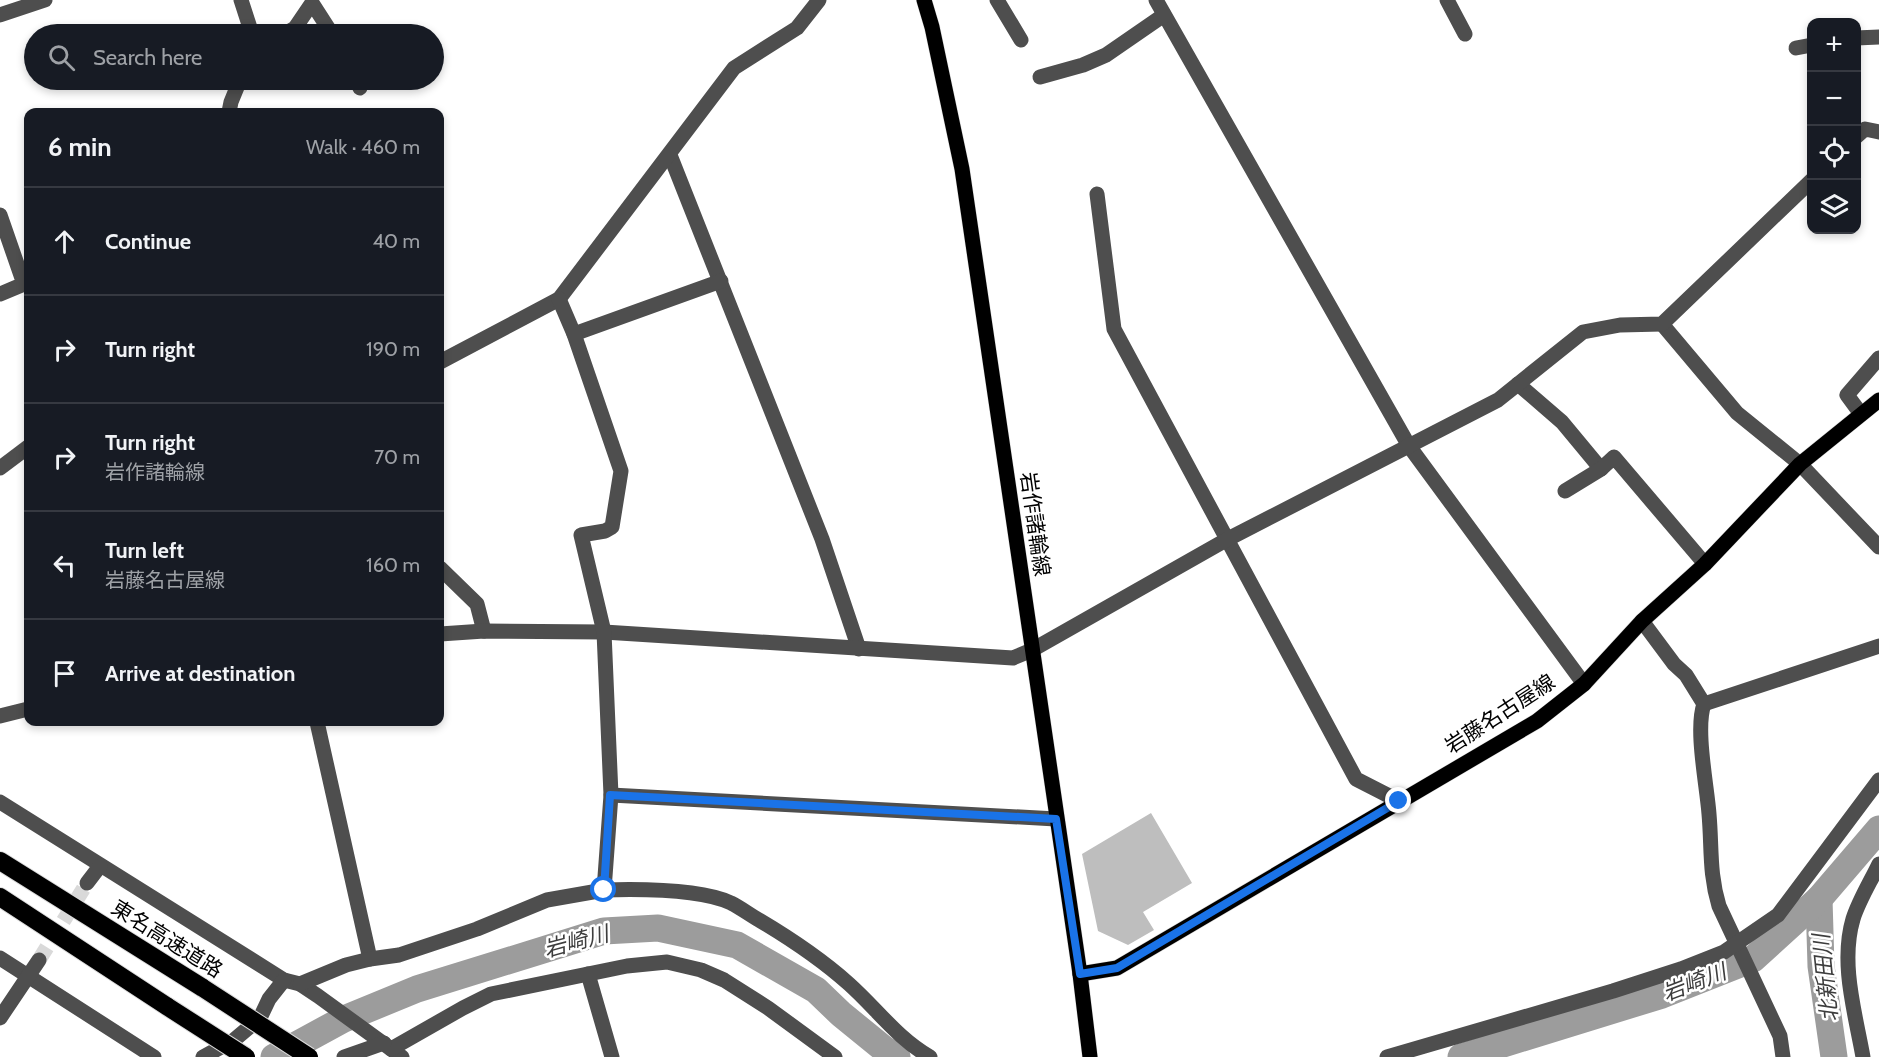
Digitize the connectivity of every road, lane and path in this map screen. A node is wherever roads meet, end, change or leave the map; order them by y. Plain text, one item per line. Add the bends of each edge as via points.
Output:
1 (45, 0) edge
2 (242, 0) edge
3 (819, 0) edge
4 (924, 0) edge
5 (998, 0) edge
6 (1156, 0) edge
7 (1447, 0) edge
8 (26, 3) edge
9 (0, 15) edge
10 (1164, 15) junction
11 (249, 24) edge
12 (298, 24) edge
13 (326, 24) edge
14 (1465, 34) dead end
15 (1879, 37) edge
16 (1861, 38) edge
17 (1021, 40) dead end
18 (1041, 77) dead end
19 (236, 90) edge
20 (230, 108) edge
21 (1879, 132) edge
22 (1861, 133) edge
23 (670, 155) junction
24 (1807, 185) edge
25 (1097, 194) dead end
26 (0, 217) edge
27 (24, 278) edge
28 (721, 281) junction
29 (24, 284) edge
30 (0, 294) edge
31 (559, 299) junction
32 (1662, 324) junction
33 (574, 334) junction
34 (1879, 358) edge
35 (444, 360) edge
36 (1518, 384) junction
37 (1879, 399) edge
38 (1861, 414) junction
39 (1409, 446) junction
40 (24, 450) edge
41 (1800, 464) junction
42 (0, 468) edge
43 (1601, 469) junction
44 (1564, 491) dead end
45 (1226, 540) junction
46 (1879, 547) edge
47 (1705, 564) junction
48 (444, 572) edge
49 (1642, 621) junction
50 (484, 631) junction
51 (604, 632) junction
52 (444, 634) edge
53 (1879, 646) edge
54 (859, 649) junction
55 (1032, 650) junction
56 (1584, 684) junction
57 (1704, 704) junction
58 (24, 711) edge
59 (0, 716) edge
60 (318, 726) edge
61 (1879, 780) edge
62 (610, 795) junction
63 (1399, 801) junction
64 (0, 802) edge
65 (1056, 819) junction
66 (0, 861) edge
67 (1879, 864) edge
68 (100, 866) junction
69 (87, 883) tunnel mouth
70 (604, 890) junction
71 (0, 897) edge
72 (1739, 947) junction
73 (0, 958) edge
74 (370, 959) junction
75 (39, 960) tunnel mouth
76 (588, 974) junction
77 (1080, 974) junction
78 (27, 975) junction
79 (284, 980) junction
80 (300, 984) junction
81 (0, 1018) edge
82 (388, 1047) edge
83 (154, 1057) edge
84 (203, 1057) edge
85 (246, 1057) edge
86 (309, 1057) edge
87 (344, 1057) edge
88 (612, 1057) edge
89 (835, 1057) edge
90 (930, 1057) edge
91 (1090, 1057) edge
92 (1387, 1057) edge
93 (1783, 1057) edge
94 (1863, 1057) edge

1 - 8 street
2 - 11 street
3 - 23 street via 797,28 735,68
4 - 55 main road, 岩作諸輪線 via 962,169
5 - 17 street
6 - 10 street
7 - 14 street
8 - 9 street
10 - 18 street via 1106,54
10 - 39 street
12 - 13 street via 312,3
15 - 16 street
19 - 20 street
21 - 22 street via 1865,129
23 - 28 street
23 - 31 street
24 - 32 street
25 - 45 street via 1114,329
26 - 27 street
28 - 33 street
28 - 54 street via 822,539
29 - 30 street
31 - 33 street
31 - 35 street
32 - 36 street via 1620,325 1583,332
32 - 41 street via 1737,413
33 - 51 street via 621,471 612,527 581,535
34 - 38 street via 1847,395
36 - 39 street via 1498,400
36 - 43 street via 1562,422
37 - 38 main road, 岩藤名古屋線
38 - 41 main road, 岩藤名古屋線
39 - 45 street
39 - 56 street
40 - 42 street
41 - 46 street
41 - 47 main road, 岩藤名古屋線
43 - 44 street
43 - 47 street via 1614,457
45 - 55 street
45 - 63 street via 1356,779
47 - 49 main road, 岩藤名古屋線
48 - 50 street via 477,604
49 - 56 main road, 岩藤名古屋線
49 - 57 street
50 - 51 street
50 - 52 street
51 - 54 street
51 - 62 street
53 - 57 street
54 - 55 street via 1013,658
55 - 65 main road, 岩作諸輪線
56 - 63 main road, 岩藤名古屋線 via 1537,721
57 - 72 street via 1702,757 1712,874 1719,906
58 - 59 street
60 - 74 street
61 - 72 street via 1778,915
62 - 65 street
62 - 70 street
63 - 77 main road, 岩藤名古屋線 via 1117,968
64 - 68 street
65 - 77 main road, 岩作諸輪線
66 - 86 highway, 東名高速道路, bridge
67 - 94 street via 1854,916 1847,963
68 - 69 street
68 - 79 street
70 - 74 street via 547,900 477,929 399,955
70 - 90 street via 673,892 730,903 828,966 896,1032
71 - 85 highway, bridge
72 - 92 street via 1558,1008
72 - 93 street via 1780,1036
73 - 78 street
74 - 80 street
75 - 78 street
76 - 82 street via 491,994
76 - 88 street
76 - 89 street via 667,962 701,970 759,1002
77 - 91 main road, 岩作諸輪線
78 - 81 street
78 - 83 street
79 - 80 street
79 - 84 street via 268,999 260,1018 234,1040
80 - 82 street
82 - 87 street

